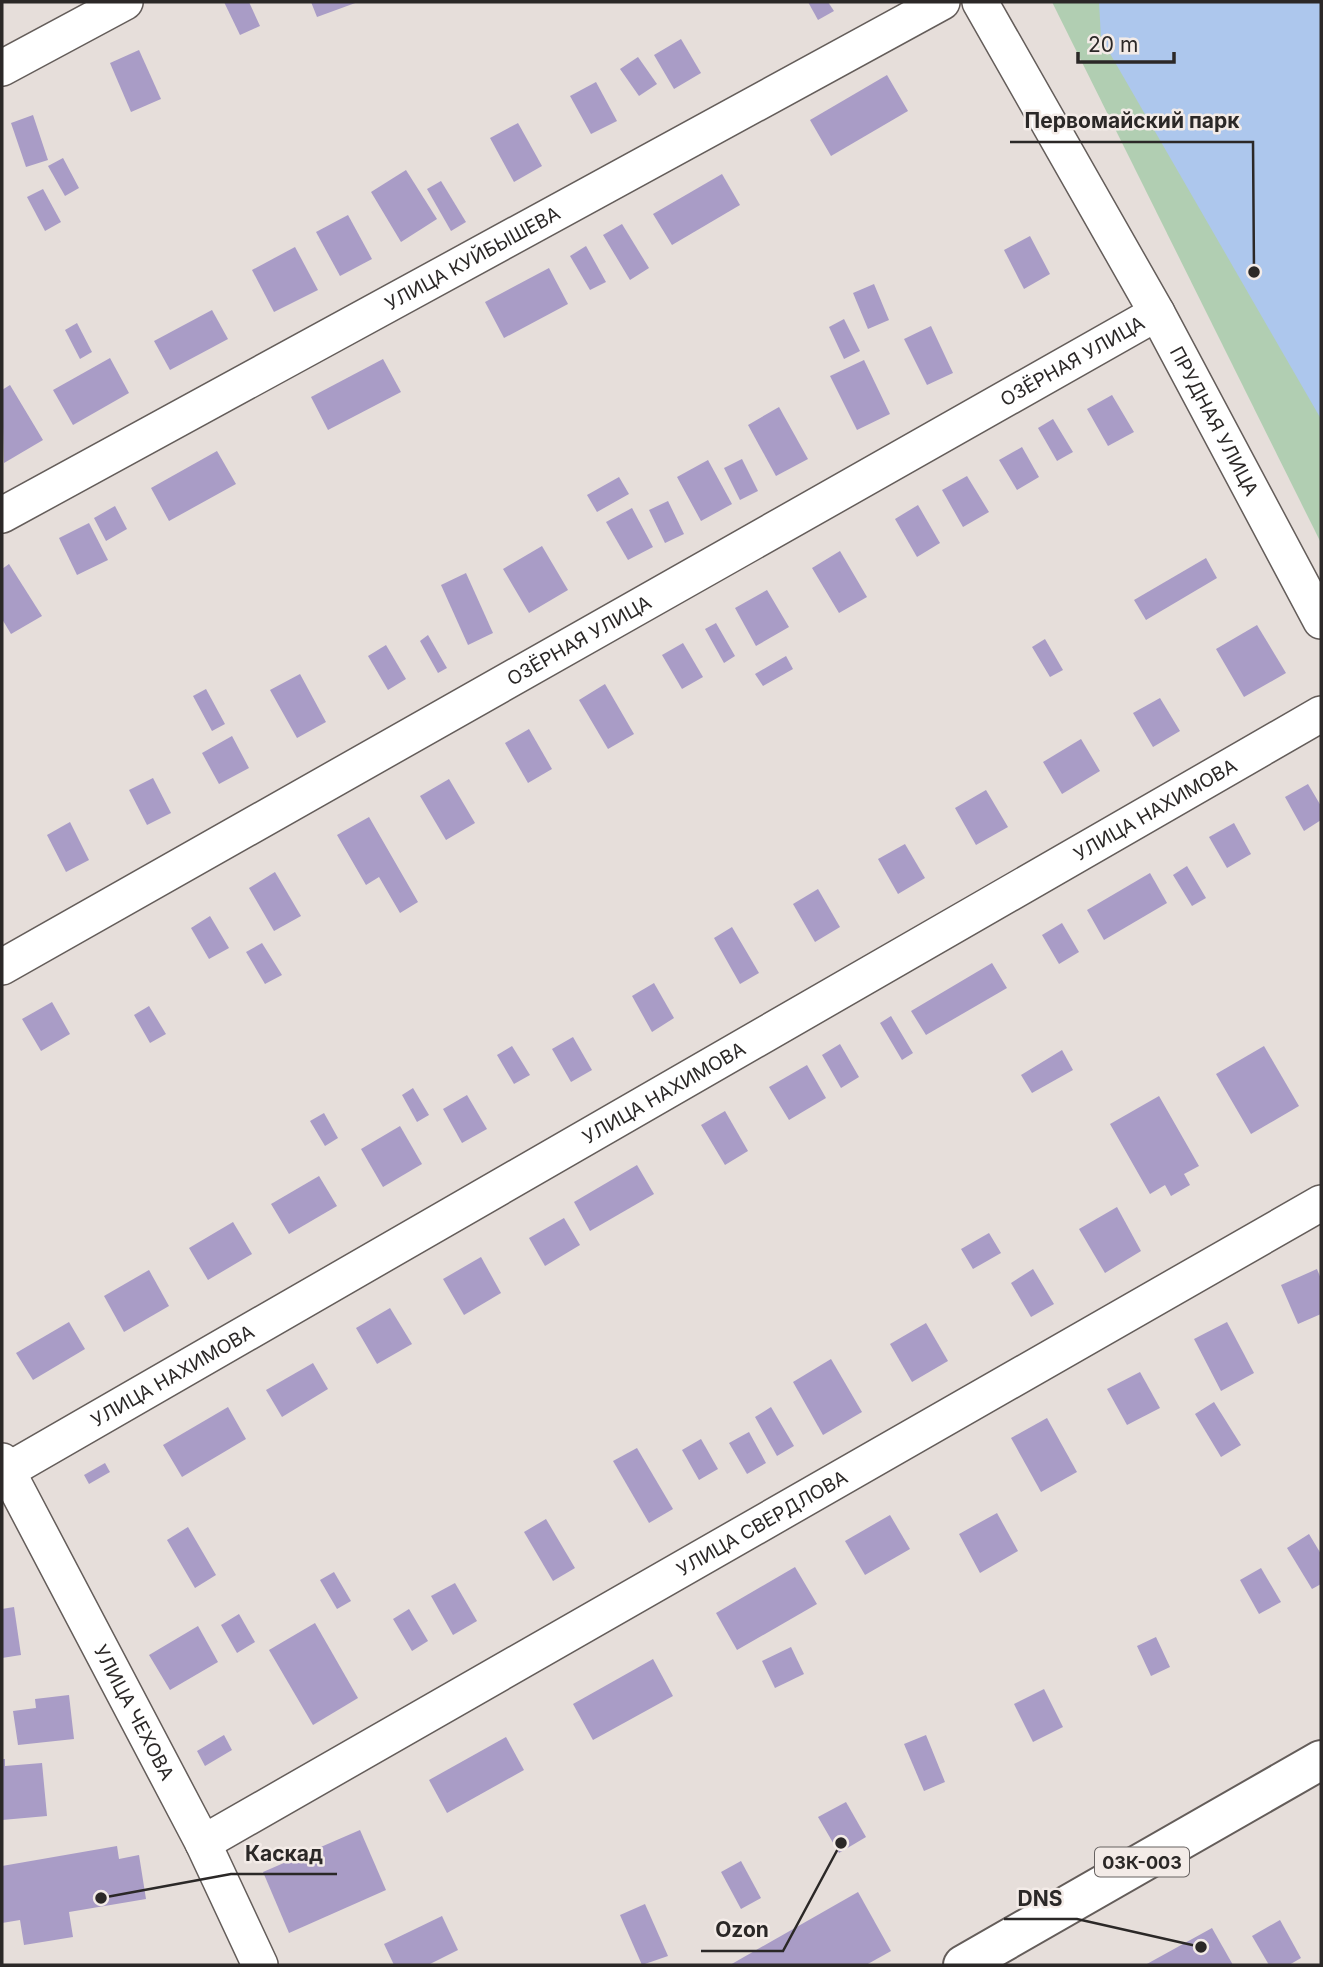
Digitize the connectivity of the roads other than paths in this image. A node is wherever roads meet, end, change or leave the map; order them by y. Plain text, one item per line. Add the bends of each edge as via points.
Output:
1 (124, 2) edge
2 (942, 2) edge
3 (980, 2) edge
4 (2, 68) edge
5 (1157, 313) junction
6 (2, 515) edge
7 (1321, 621) edge
8 (1321, 714) edge
9 (2, 967) edge
10 (1321, 1203) edge
11 (4, 1466) edge
12 (1321, 1760) edge
13 (203, 1843) junction
14 (260, 1965) edge
15 (963, 1965) edge

1 - 4 street
2 - 6 street, УЛИЦА КУЙБЫШЕВА
3 - 5 street, ПРУДНАЯ УЛИЦА
5 - 7 street, ПРУДНАЯ УЛИЦА
5 - 9 street, ОЗЁРНАЯ УЛИЦА
8 - 11 street, УЛИЦА НАХИМОВА
10 - 13 street, УЛИЦА СВЕРДЛОВА
11 - 13 street, УЛИЦА ЧЕХОВА
12 - 15 main road, 03К-003
13 - 14 street, УЛИЦА ЧЕХОВА

